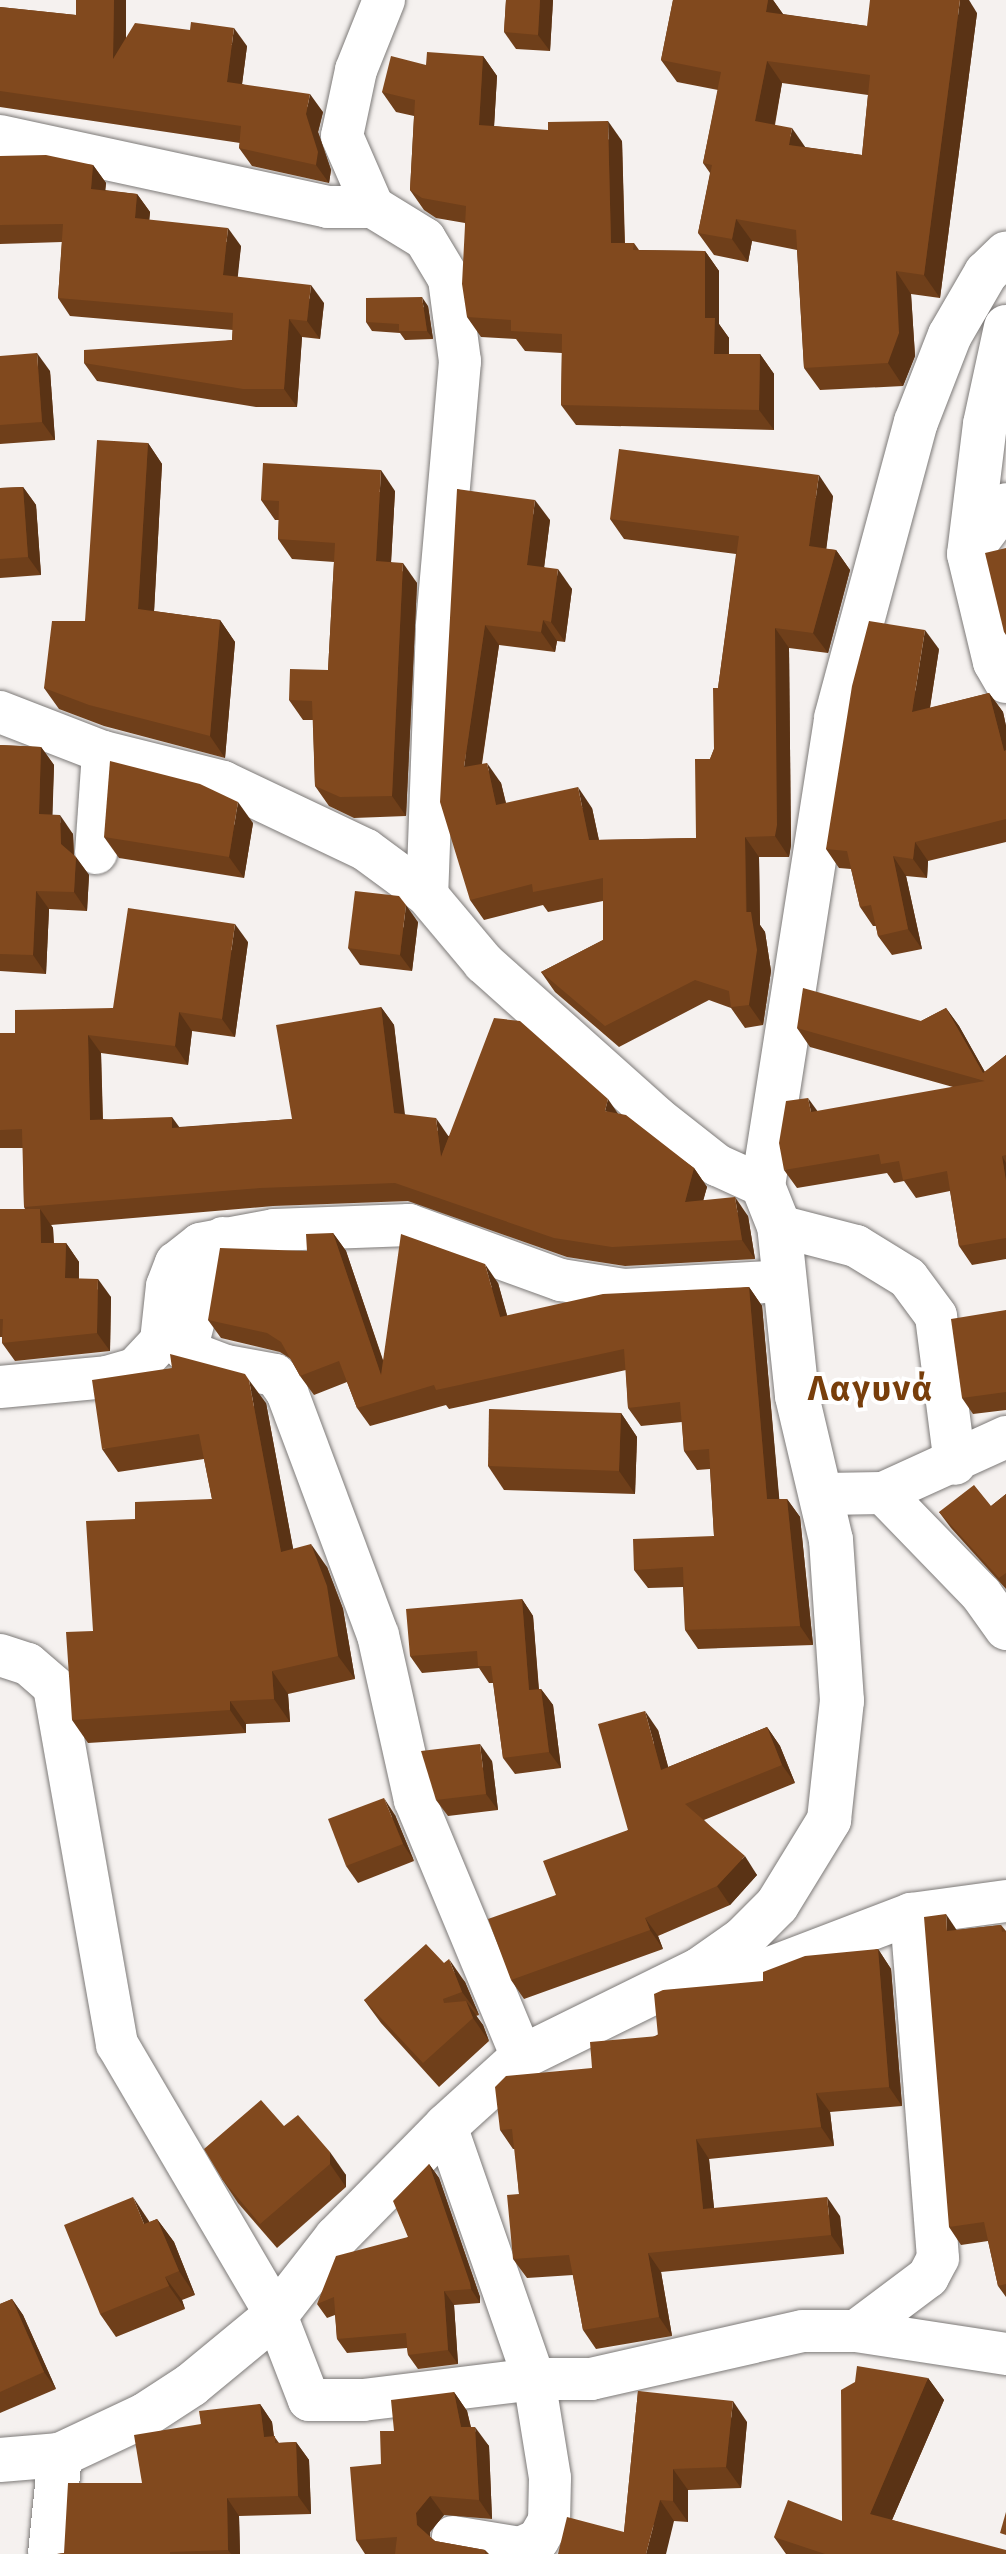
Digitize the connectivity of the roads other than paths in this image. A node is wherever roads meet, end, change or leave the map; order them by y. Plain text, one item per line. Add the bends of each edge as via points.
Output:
1 (384, 0) edge
2 (0, 136) edge
3 (373, 207) junction
4 (1006, 254) edge
5 (1006, 327) edge
6 (1006, 504) edge
7 (969, 554) junction
8 (1006, 681) edge
9 (0, 712) edge
10 (103, 752) junction
11 (96, 853) dead end
12 (427, 895) junction
13 (763, 1186) junction
14 (779, 1226) junction
15 (784, 1281) junction
16 (173, 1346) junction
17 (0, 1387) edge
18 (1006, 1437) edge
19 (955, 1464) junction
20 (883, 1493) junction
21 (824, 1494) junction
22 (1006, 1629) edge
23 (0, 1655) edge
24 (1006, 1901) edge
25 (911, 1914) junction
26 (699, 1970) junction
27 (522, 2057) junction
28 (446, 2126) junction
29 (276, 2315) junction
30 (856, 2331) junction
31 (1006, 2354) edge
32 (534, 2379) junction
33 (60, 2455) junction
34 (0, 2460) edge
35 (453, 2537) dead end
36 (50, 2554) edge

1 - 3 street via 356,70 342,136
2 - 3 street via 328,207
3 - 12 street via 425,239 449,279 456,311 459,419 437,626
4 - 13 street via 986,273 950,335 916,422 836,718
5 - 7 street via 985,424
6 - 7 street
7 - 8 street via 995,662
9 - 10 street
10 - 11 street
10 - 12 street via 223,782 276,803 366,850
12 - 13 street via 484,963 620,1087 717,1165
13 - 14 street
14 - 15 street
14 - 19 street via 856,1246 908,1278 936,1316
15 - 16 street via 624,1290 561,1280 409,1225 274,1230 200,1244 176,1263 167,1286
15 - 21 street via 797,1396
16 - 17 street via 135,1369 107,1377
16 - 27 street via 226,1366 275,1375 287,1392 378,1635 415,1800
18 - 19 street
19 - 20 street
20 - 21 street
20 - 22 street via 981,1594
21 - 26 street via 842,1701 829,1820 777,1905 743,1939
23 - 29 street via 28,1664 54,1687 117,2044
24 - 25 street
25 - 26 street via 759,1972
25 - 30 street via 938,2258 928,2277
26 - 27 street
27 - 28 street
28 - 29 street via 336,2238
28 - 32 street
29 - 32 street via 309,2400 363,2400
29 - 33 street via 180,2392
30 - 31 street
30 - 32 street via 803,2331 591,2379
32 - 35 street via 550,2478 549,2521 538,2540 520,2548
33 - 34 street
33 - 36 street

